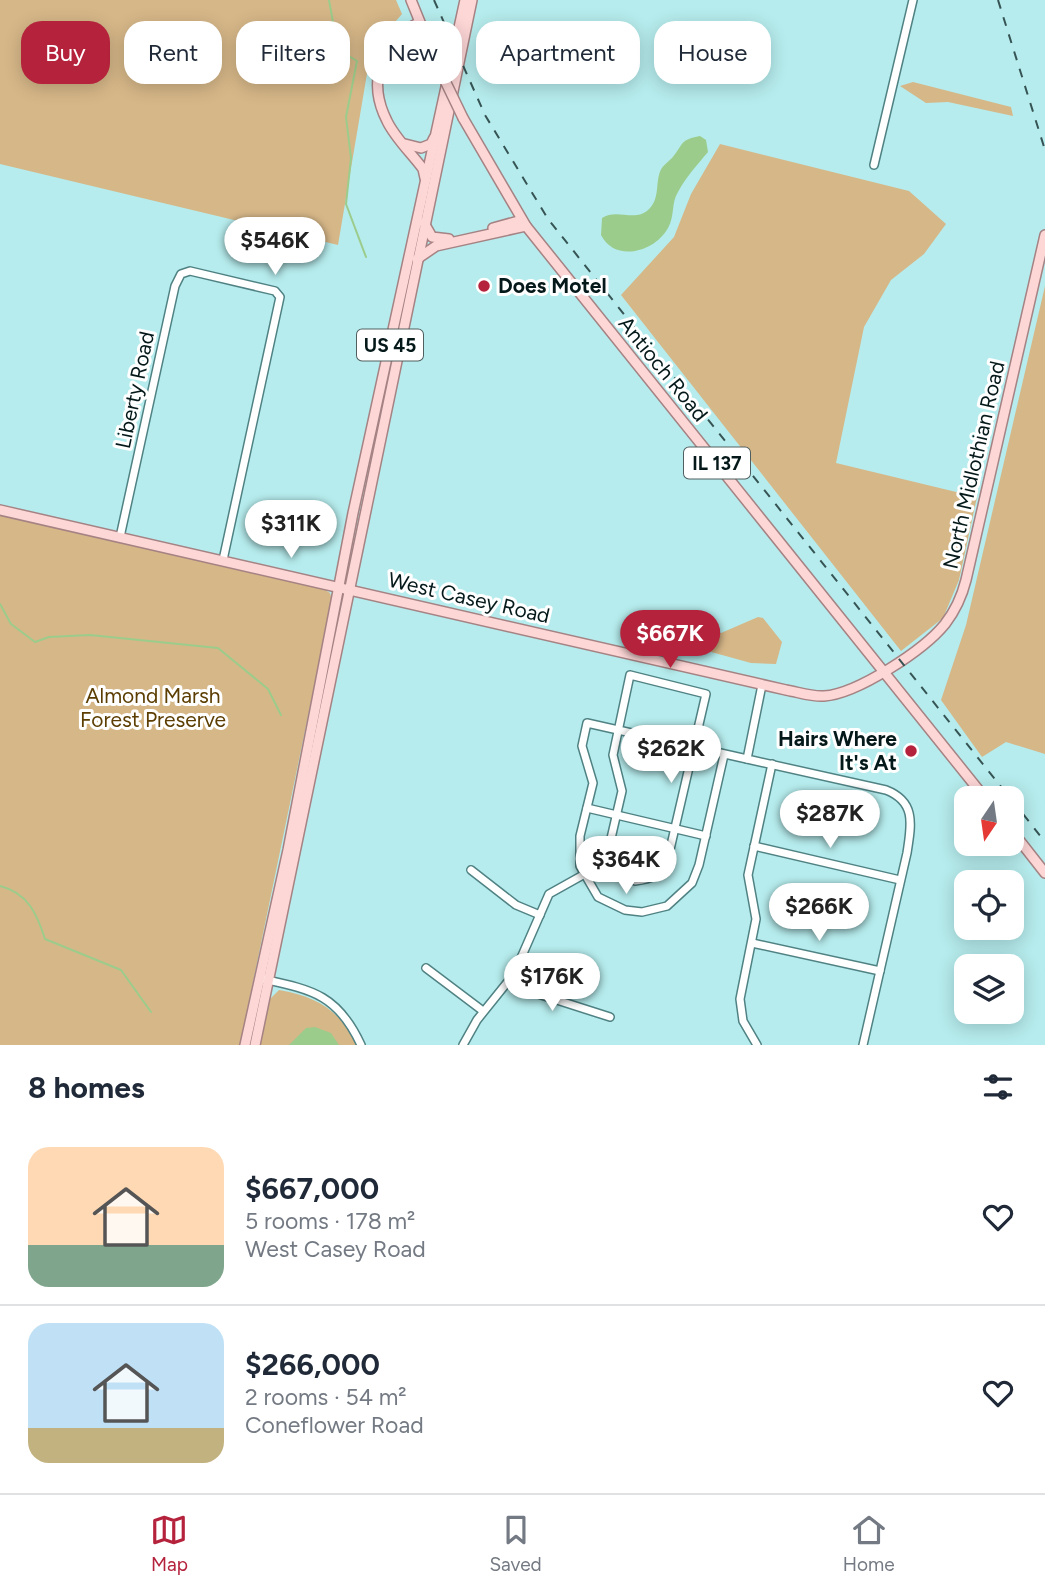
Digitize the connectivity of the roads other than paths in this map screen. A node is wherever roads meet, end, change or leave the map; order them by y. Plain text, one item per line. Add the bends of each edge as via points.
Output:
1 (411, 0) edge
2 (465, 0) edge
3 (472, 0) edge
4 (913, 0) edge
5 (417, 21) edge
6 (378, 84) edge
7 (447, 84) edge
8 (435, 136) junction
9 (403, 143) junction
10 (874, 165) dead end
11 (426, 180) junction
12 (424, 223) junction
13 (524, 223) junction
14 (1045, 235) edge
15 (417, 259) junction
16 (0, 510) edge
17 (120, 537) junction
18 (223, 560) junction
19 (344, 587) junction
20 (884, 670) junction
21 (762, 685) junction
22 (618, 731) junction
23 (694, 748) junction
24 (724, 755) junction
25 (747, 759) junction
26 (772, 764) junction
27 (976, 786) edge
28 (587, 808) junction
29 (617, 815) junction
30 (676, 828) junction
31 (706, 836) junction
32 (754, 846) junction
33 (1024, 846) edge
34 (471, 870) dead end
35 (1045, 873) edge
36 (583, 875) junction
37 (900, 880) junction
38 (540, 915) junction
39 (752, 943) junction
40 (426, 968) dead end
41 (880, 971) junction
42 (512, 976) junction
43 (265, 980) junction
44 (483, 1012) junction
45 (610, 1017) dead end
46 (245, 1045) edge
47 (255, 1045) edge
48 (361, 1045) edge
49 (463, 1045) edge
50 (757, 1045) edge
51 (863, 1045) edge

1 - 5 main road, Antioch Road / IL 137
2 - 8 main road, US 45
3 - 12 main road, US 45
4 - 10 street
6 - 9 main road via 380,105
7 - 13 main road, Antioch Road / IL 137, bridge
8 - 9 main road via 421,148
8 - 11 main road, US 45
9 - 11 main road via 424,169
11 - 19 main road, US 45
12 - 13 main road via 432,237 444,240
12 - 15 main road, US 45
13 - 15 main road via 436,246
13 - 20 main road, Antioch Road / IL 137
14 - 20 main road, North Midlothian Road via 964,591 937,632
15 - 19 main road, US 45
16 - 17 main road, West Casey Road
17 - 18 main road, West Casey Road
17 - 18 street, Liberty Road via 175,286 181,274 203,274 277,292 281,306
18 - 19 main road, West Casey Road
19 - 21 main road, West Casey Road
19 - 43 main road, US 45
20 - 21 main road, West Casey Road via 846,691 824,696
20 - 27 main road, Antioch Road / IL 137
21 - 25 street
22 - 23 street
22 - 23 street via 629,675 706,694
22 - 28 street via 587,723 582,746 593,783
22 - 29 street via 613,755 622,786
23 - 24 street
23 - 30 street
24 - 25 street
24 - 31 street
25 - 26 street
26 - 32 street
26 - 37 street via 900,797 908,806 912,825
28 - 29 street
28 - 36 street via 579,846
29 - 30 street
29 - 30 street via 609,847 611,858 624,876 635,881 662,872
30 - 31 street
31 - 36 street via 692,883 678,898 659,908 642,912 618,908 598,897
32 - 37 street
32 - 39 street via 748,875 756,919
33 - 35 main road
34 - 38 street via 516,905
36 - 38 street via 549,894
37 - 41 street
38 - 42 street
39 - 41 street
39 - 50 street via 740,1007
40 - 44 street
41 - 51 street
42 - 44 street
42 - 45 street via 538,994
43 - 46 main road, US 45
43 - 47 main road, US 45
43 - 48 street via 308,989 332,1003
44 - 49 street

